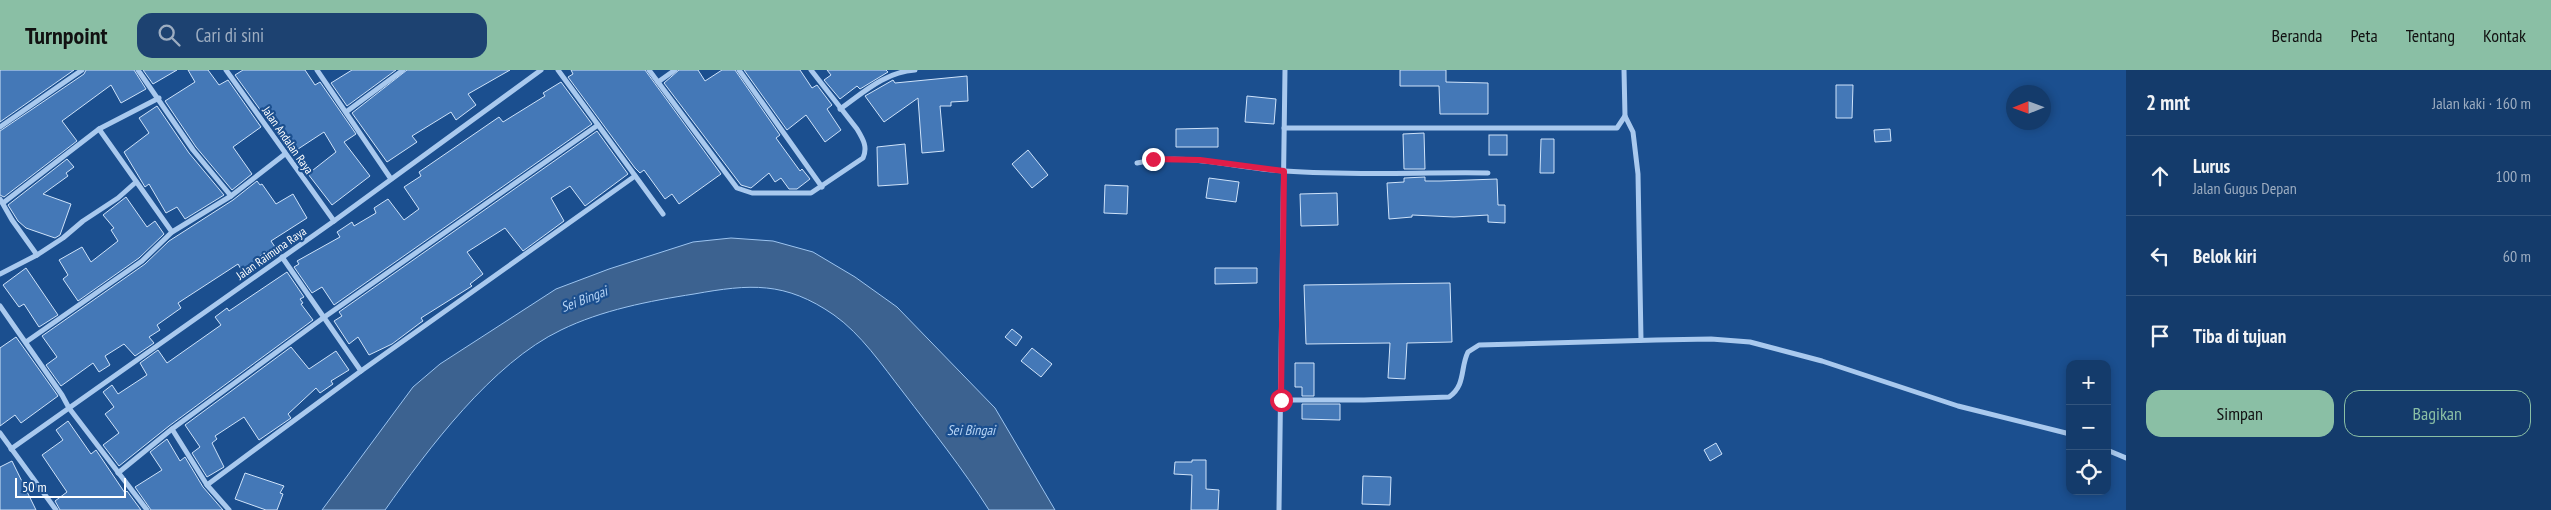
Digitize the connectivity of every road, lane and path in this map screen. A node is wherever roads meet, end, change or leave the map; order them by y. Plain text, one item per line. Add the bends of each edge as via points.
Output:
1 (82, 70) edge
2 (138, 70) edge
3 (226, 70) edge
4 (317, 70) edge
5 (403, 70) edge
6 (541, 70) edge
7 (558, 70) edge
8 (649, 70) edge
9 (675, 70) edge
10 (739, 70) edge
11 (811, 70) edge
12 (915, 70) edge
13 (1285, 70) edge
14 (1624, 70) edge
15 (658, 82) junction
16 (159, 98) junction
17 (840, 110) junction
18 (346, 112) junction
19 (1624, 116) junction
20 (598, 124) junction
21 (0, 127) edge
22 (1284, 128) junction
23 (99, 129) junction
24 (284, 154) junction
25 (1136, 163) dead end
26 (1284, 171) junction
27 (1488, 173) dead end
28 (636, 176) junction
29 (391, 179) junction
30 (136, 182) junction
31 (822, 187) junction
32 (231, 196) junction
33 (1, 201) edge
34 (663, 214) dead end
35 (334, 221) junction
36 (172, 232) junction
37 (37, 255) junction
38 (282, 257) junction
39 (0, 274) edge
40 (0, 306) edge
41 (323, 318) junction
42 (1641, 340) junction
43 (26, 342) junction
44 (361, 371) junction
45 (1281, 400) junction
46 (69, 408) junction
47 (172, 429) junction
48 (2066, 433) edge
49 (0, 434) edge
50 (11, 449) junction
51 (2111, 452) edge
52 (2126, 458) edge
53 (118, 473) junction
54 (208, 485) junction
55 (56, 510) edge
56 (147, 510) edge
57 (229, 510) edge
58 (1279, 510) edge

1 - 21 street
2 - 16 street
3 - 24 street, Jalan Andalan Raya
4 - 18 street
5 - 18 street
6 - 29 street, Jalan Raimuna Raya
7 - 20 street
8 - 15 street
9 - 15 street
10 - 31 street
11 - 17 street
12 - 17 street via 886,77
13 - 22 street
14 - 19 street
15 - 31 street via 737,188 752,193 801,194
16 - 23 street
16 - 32 street via 193,150
17 - 31 street via 863,139 866,152 863,158
18 - 29 street
19 - 22 street via 1620,125 1610,129
19 - 42 street via 1633,132 1638,174
20 - 28 street
20 - 41 street
22 - 26 street
23 - 30 street
23 - 33 street
24 - 32 street
24 - 35 street, Jalan Andalan Raya
25 - 26 street via 1182,158
26 - 27 street
26 - 45 street
28 - 34 street
28 - 44 street
29 - 35 street, Jalan Raimuna Raya
30 - 36 street
30 - 37 street
32 - 36 street
33 - 37 street
35 - 38 street, Jalan Raimuna Raya
36 - 43 street via 142,261
37 - 39 street
38 - 41 street
38 - 46 street, Jalan Raimuna Raya
40 - 43 street
41 - 44 street
41 - 47 street
42 - 45 street via 1474,346 1466,355 1459,387 1442,399
42 - 48 street via 1711,339 1766,345 1958,406
43 - 46 street
44 - 54 street
45 - 58 street
46 - 50 street, Jalan Raimuna Raya
46 - 53 street
47 - 53 street
47 - 54 street
49 - 50 street
50 - 55 street
51 - 52 street
53 - 56 street
54 - 57 street

